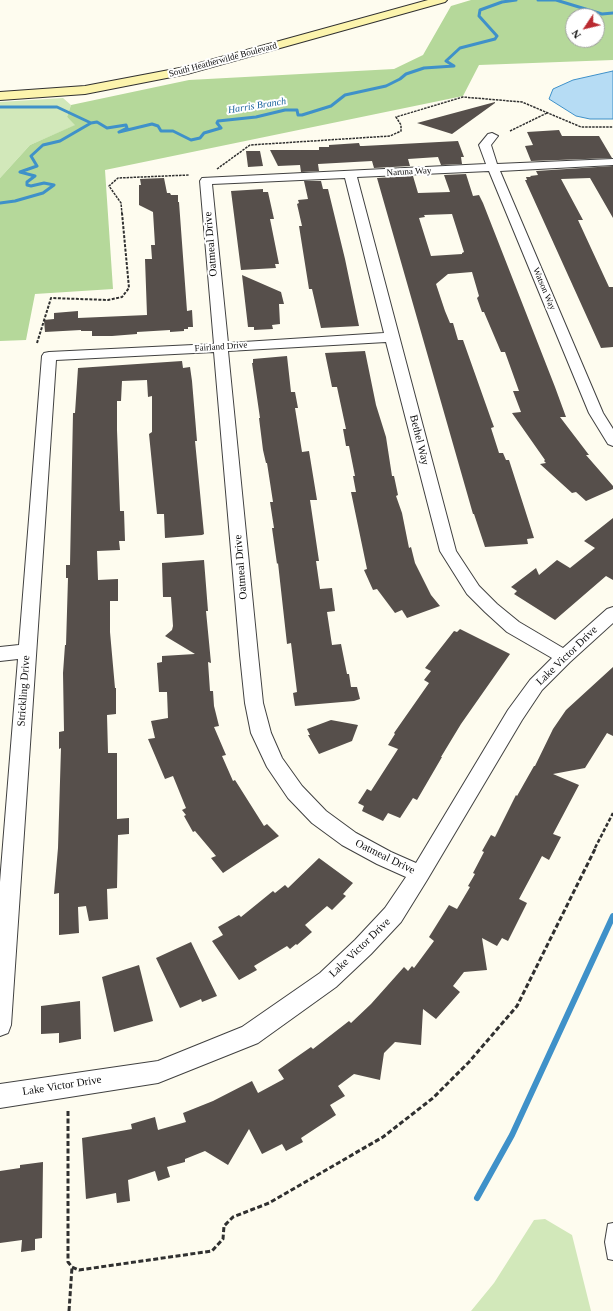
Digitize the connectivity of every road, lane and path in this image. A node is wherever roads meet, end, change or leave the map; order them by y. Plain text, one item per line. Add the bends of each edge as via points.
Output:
1 (412, 0) edge
2 (441, 0) edge
3 (235, 54) junction
4 (0, 88) edge
5 (0, 96) edge
6 (548, 113) junction
7 (613, 127) edge
8 (510, 131) dead end
9 (492, 136) dead end
10 (613, 162) edge
11 (493, 168) junction
12 (350, 174) junction
13 (188, 175) dead end
14 (209, 176) junction
15 (393, 337) junction
16 (221, 347) junction
17 (43, 350) junction
18 (613, 441) edge
19 (613, 613) edge
20 (27, 651) junction
21 (0, 654) edge
22 (564, 658) junction
23 (613, 814) edge
24 (420, 874) junction
25 (0, 1025) edge
26 (0, 1096) edge
27 (68, 1111) dead end
28 (613, 1229) edge
29 (613, 1254) edge
30 (72, 1267) junction
31 (70, 1311) edge

1 - 3 main road, South Heatherwilde Boulevard
2 - 3 main road, South Heatherwilde Boulevard
3 - 4 main road, South Heatherwilde Boulevard via 121,76 62,84
3 - 5 main road, South Heatherwilde Boulevard via 187,70 126,83 78,90
6 - 7 path via 581,127
6 - 8 path
6 - 14 path via 522,102 463,97 396,117 402,125 400,131 390,136 250,145
9 - 11 street, Watson Way via 484,145
10 - 11 street, Naruna Way
11 - 12 street, Naruna Way
11 - 18 street, Watson Way via 596,413
12 - 14 street, Naruna Way
12 - 15 street, Bethel Way
13 - 17 path via 118,178 109,186 121,203 129,288 122,296 108,300 51,298
14 - 16 street, Oatmeal Drive
15 - 16 street, Fairland Drive
15 - 22 street, Bethel Way via 448,551 473,590 491,608 513,626
16 - 17 street, Fairland Drive
16 - 24 street, Oatmeal Drive via 254,703 261,733 274,762 291,786 319,816 349,839
17 - 20 street, Strickling Drive
19 - 22 street, Lake Victor Drive
20 - 21 street
20 - 25 street, Strickling Drive
22 - 24 street, Lake Victor Drive via 536,685 515,716
23 - 30 path via 517,1006 469,1062 433,1098 383,1137 269,1203 233,1217 224,1226 223,1239 212,1251 79,1270
24 - 26 street, Lake Victor Drive via 393,916 363,947 328,980 250,1035 158,1072
27 - 30 path via 68,1262
28 - 29 lane
30 - 31 path

